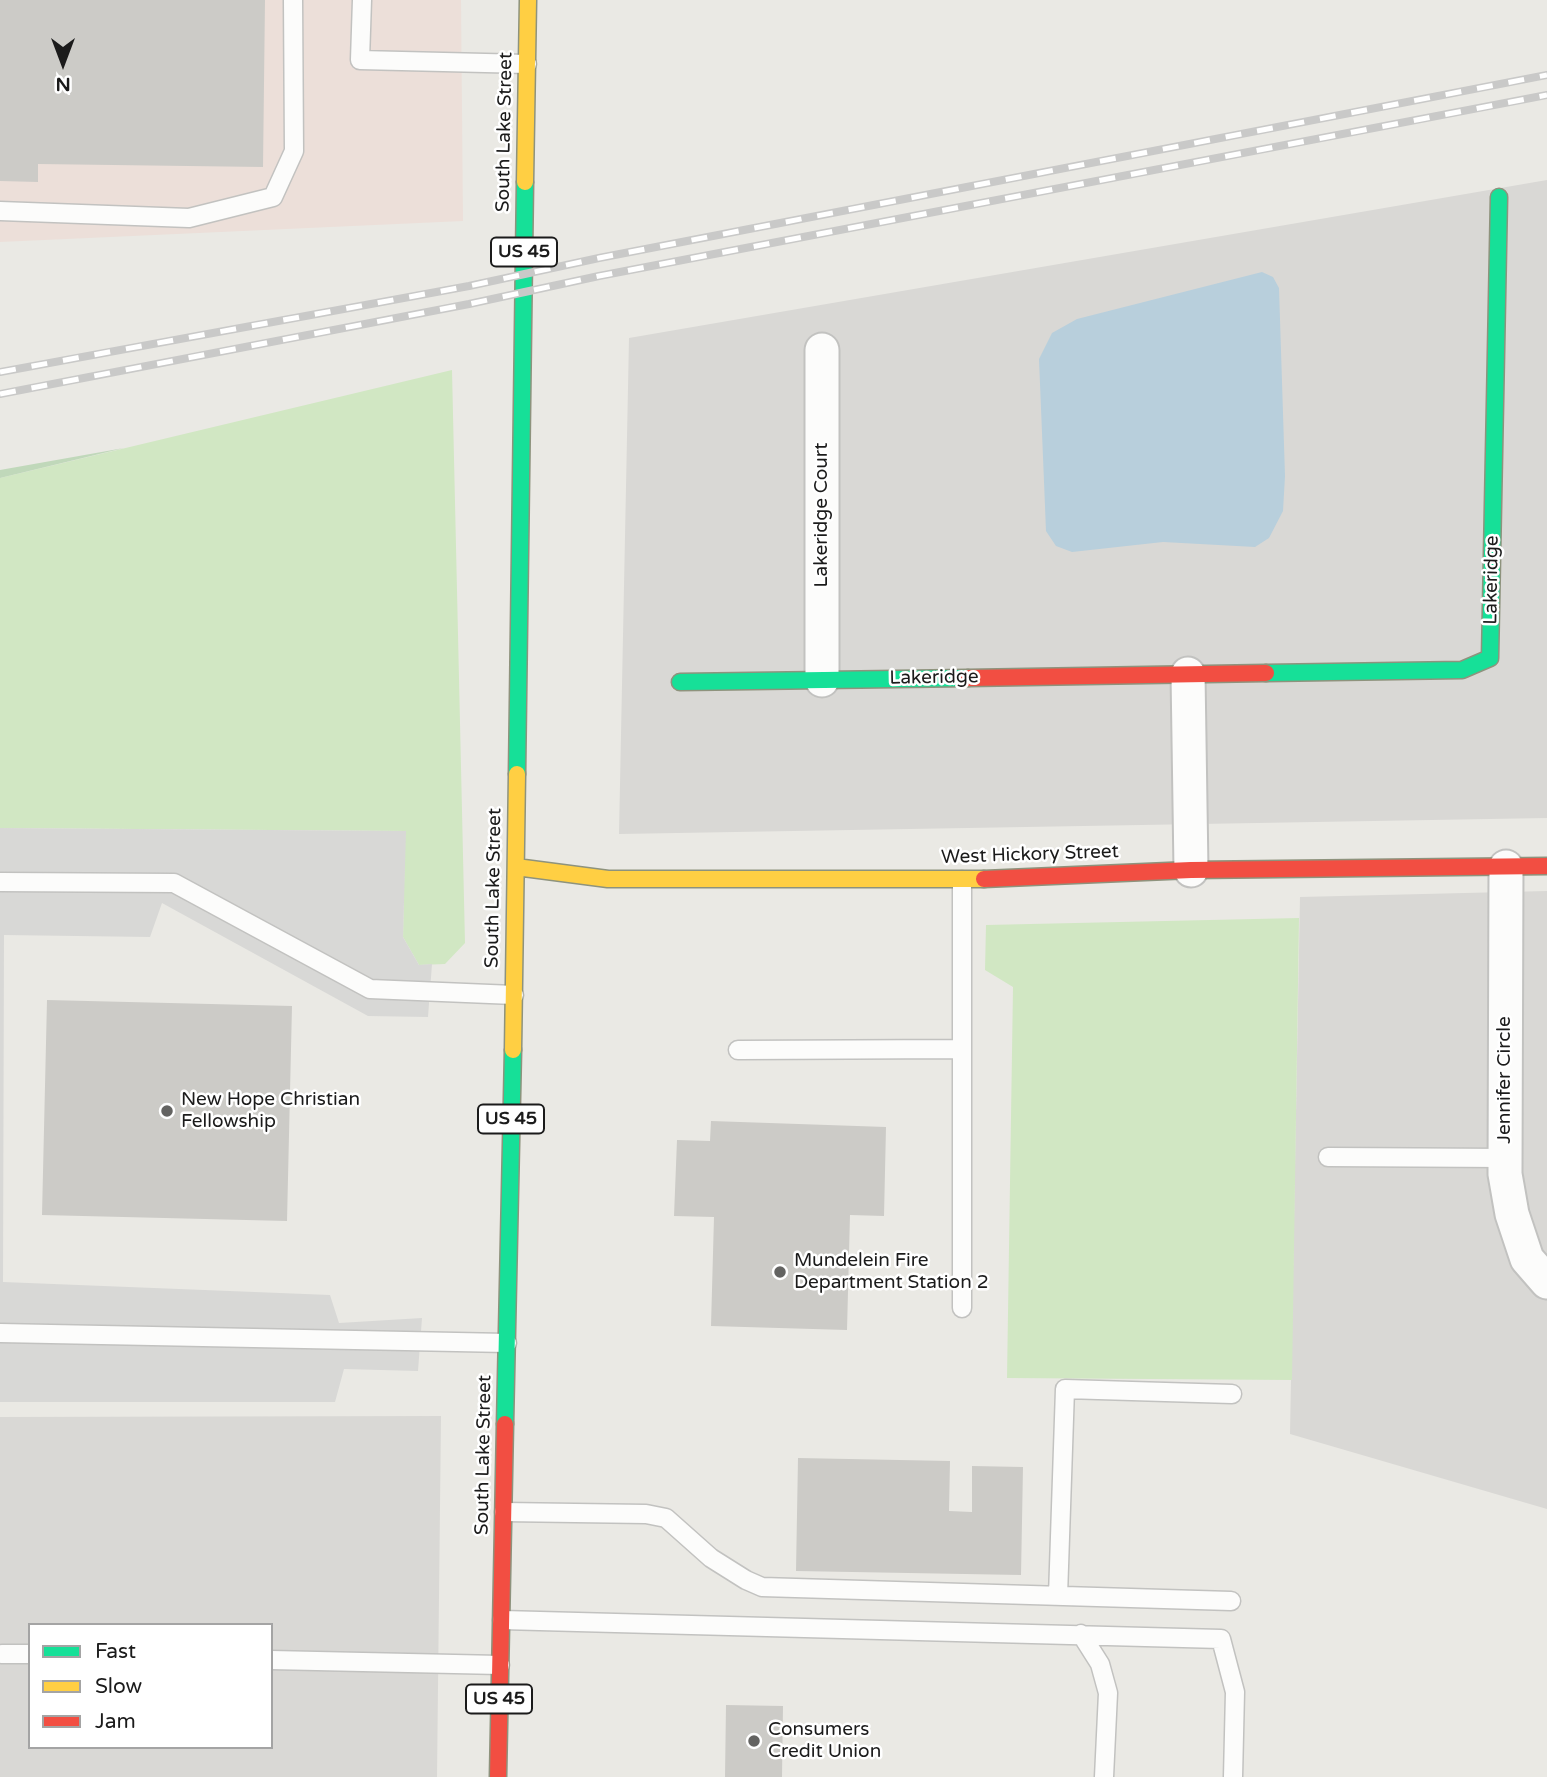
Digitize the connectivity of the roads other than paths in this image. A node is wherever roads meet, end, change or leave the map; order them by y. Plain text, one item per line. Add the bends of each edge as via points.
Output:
1 (293, 0) edge
2 (362, 0) edge
3 (528, 0) edge
4 (527, 64) junction
5 (1499, 197) dead end
6 (0, 211) edge
7 (822, 350) dead end
8 (1188, 674) junction
9 (822, 680) junction
10 (680, 682) dead end
11 (1547, 866) edge
12 (516, 867) junction
13 (1506, 867) junction
14 (1191, 870) junction
15 (962, 880) junction
16 (0, 882) edge
17 (514, 995) junction
18 (962, 1049) junction
19 (738, 1050) dead end
20 (1328, 1157) dead end
21 (1505, 1158) junction
22 (1547, 1282) edge
23 (962, 1308) dead end
24 (0, 1333) edge
25 (507, 1343) junction
26 (1232, 1394) dead end
27 (504, 1512) junction
28 (1058, 1596) junction
29 (1231, 1601) dead end
30 (502, 1620) junction
31 (1081, 1634) junction
32 (2, 1654) dead end
33 (28, 1654) edge
34 (273, 1660) edge
35 (500, 1665) junction
36 (498, 1777) edge
37 (1104, 1777) edge
38 (1233, 1777) edge

1 - 6 lane via 294,151 273,197 189,218
2 - 4 lane via 360,60
3 - 4 street, South Lake Street / US 45
4 - 12 street, South Lake Street / US 45
5 - 8 street, Lakeridge via 1490,659 1462,670
7 - 9 street, Lakeridge Court
8 - 9 street, Lakeridge
8 - 14 street
9 - 10 street, Lakeridge
11 - 13 street, West Hickory Street
12 - 15 street, West Hickory Street via 608,878
12 - 17 street, South Lake Street / US 45
13 - 14 street, West Hickory Street
13 - 21 street, Jennifer Circle
14 - 15 street, West Hickory Street
15 - 18 lane
16 - 17 lane via 174,883 370,989
17 - 25 street, South Lake Street / US 45
18 - 19 lane
18 - 23 lane
20 - 21 lane
21 - 22 street, Jennifer Circle via 1512,1214 1527,1259
24 - 25 lane
25 - 27 street, South Lake Street / US 45
26 - 28 lane via 1065,1389
27 - 28 lane via 666,1518 711,1558 762,1587
27 - 30 street, South Lake Street / US 45
28 - 29 lane
30 - 31 lane
30 - 35 street, South Lake Street / US 45
31 - 37 lane via 1100,1664 1108,1693
31 - 38 lane via 1221,1639 1235,1692
32 - 33 lane
34 - 35 lane
35 - 36 street, South Lake Street / US 45

